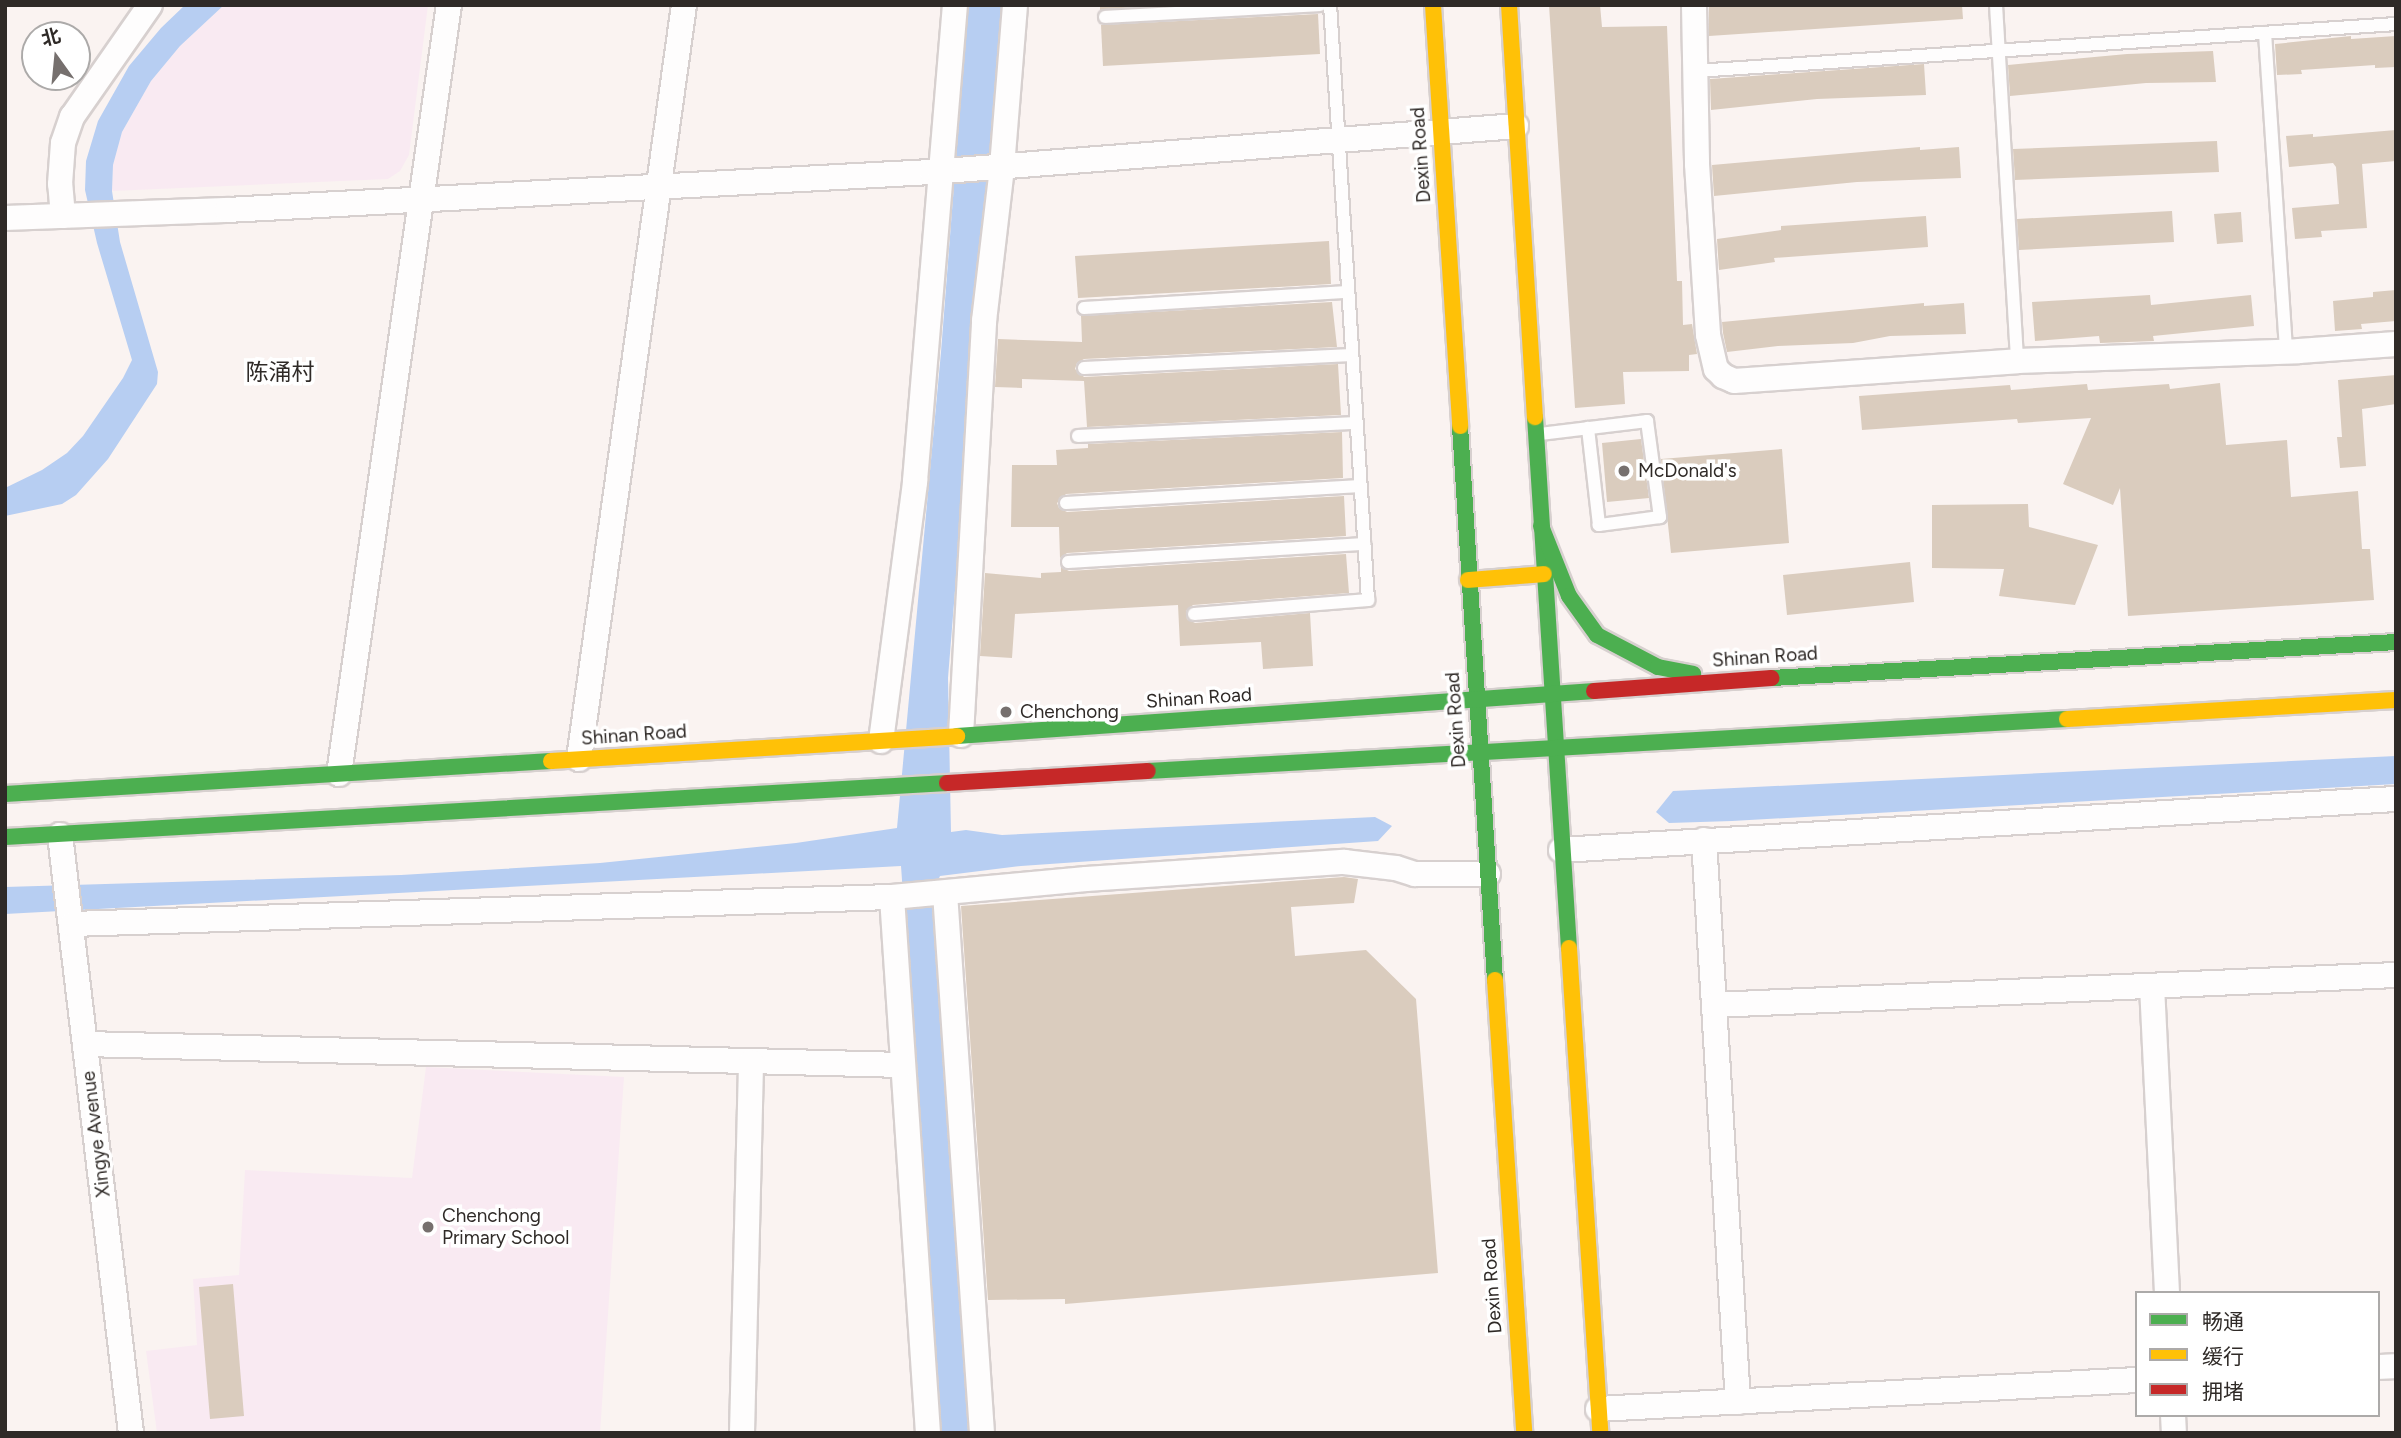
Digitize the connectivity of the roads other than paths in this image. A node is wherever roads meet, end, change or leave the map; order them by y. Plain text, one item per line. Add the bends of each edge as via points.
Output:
1 (150, 5) edge
2 (449, 5) edge
3 (684, 5) edge
4 (955, 5) edge
5 (1015, 5) edge
6 (1320, 5) edge
7 (1330, 5) edge
8 (1433, 5) edge
9 (1509, 5) edge
10 (1694, 5) edge
11 (1996, 5) edge
12 (1105, 17) dead end
13 (2394, 21) edge
14 (2266, 33) junction
15 (1999, 51) junction
16 (1696, 71) junction
17 (1516, 126) junction
18 (1441, 132) junction
19 (1338, 141) junction
20 (998, 167) junction
21 (946, 171) junction
22 (659, 187) junction
23 (421, 200) junction
24 (70, 216) junction
25 (5, 218) edge
26 (1348, 292) junction
27 (1084, 308) dead end
28 (2396, 344) edge
29 (2286, 351) junction
30 (1352, 355) junction
31 (2017, 361) junction
32 (1084, 368) dead end
33 (1356, 423) junction
34 (1588, 428) junction
35 (1536, 435) junction
36 (1078, 436) dead end
37 (1361, 486) junction
38 (1066, 503) dead end
39 (1541, 526) junction
40 (1364, 544) junction
41 (1068, 562) dead end
42 (1544, 574) junction
43 (1468, 580) junction
44 (1194, 614) dead end
45 (2396, 642) edge
46 (1733, 681) junction
47 (1552, 694) junction
48 (1476, 699) junction
49 (2396, 700) edge
50 (958, 736) junction
51 (886, 740) junction
52 (1555, 748) junction
53 (1479, 753) junction
54 (579, 759) junction
55 (340, 774) junction
56 (5, 794) edge
57 (2396, 799) edge
58 (60, 835) junction
59 (5, 837) edge
60 (1704, 840) junction
61 (1561, 849) junction
62 (1488, 874) junction
63 (940, 893) junction
64 (897, 897) junction
65 (71, 919) junction
66 (2396, 975) edge
67 (2152, 986) junction
68 (1714, 1005) junction
69 (85, 1044) junction
70 (751, 1062) junction
71 (902, 1065) junction
72 (2167, 1291) edge
73 (2135, 1380) edge
74 (1738, 1402) junction
75 (1599, 1421) edge
76 (131, 1433) edge
77 (742, 1433) edge
78 (928, 1433) edge
79 (982, 1433) edge
80 (1524, 1433) edge

1 - 24 street via 72,117 63,143 60,184
2 - 23 street
3 - 22 street
4 - 21 street
5 - 20 street
6 - 12 lane
7 - 19 lane
8 - 18 main road, Dexin Road
9 - 17 main road
10 - 16 street
11 - 15 lane
13 - 14 lane
14 - 15 lane
14 - 29 lane
15 - 16 lane
15 - 31 lane
16 - 31 street via 1708,335 1716,369 1723,376 1734,381
17 - 18 street
17 - 35 main road
18 - 19 street
18 - 43 main road, Dexin Road
19 - 20 street
19 - 26 lane
20 - 21 street
20 - 50 street
21 - 22 street
21 - 51 street
22 - 23 street
22 - 54 street
23 - 24 street
23 - 55 street
24 - 25 street
26 - 27 lane
26 - 30 lane
28 - 29 street
29 - 31 street
30 - 32 lane
30 - 33 lane
33 - 36 lane
33 - 37 lane
34 - 34 lane via 1599,525 1660,517 1647,421
34 - 35 lane
35 - 39 main road
37 - 38 lane
37 - 40 lane
39 - 42 main road
39 - 46 main road via 1569,596 1597,635 1658,667
40 - 41 lane
40 - 44 lane via 1368,600
42 - 43 main road
42 - 47 main road
43 - 48 main road, Dexin Road
45 - 46 main road, Shinan Road
46 - 47 main road, Shinan Road
47 - 48 main road, Shinan Road
47 - 52 main road
48 - 50 main road, Shinan Road
48 - 53 main road, Dexin Road
49 - 52 main road
50 - 51 main road, Shinan Road
51 - 54 main road, Shinan Road
52 - 53 main road
52 - 61 main road
53 - 58 main road
53 - 62 main road, Dexin Road
54 - 55 main road, Shinan Road
55 - 56 main road, Shinan Road
57 - 60 street
58 - 59 main road
58 - 65 street, Xingye Avenue
60 - 61 street
60 - 68 street
61 - 75 main road
62 - 63 street via 1415,874 1344,862
62 - 80 main road, Dexin Road
63 - 64 street
63 - 79 street
64 - 65 street
64 - 71 street
65 - 69 street, Xingye Avenue
66 - 67 street
67 - 68 street
67 - 72 street
68 - 74 street
69 - 70 street
69 - 76 street, Xingye Avenue
70 - 71 street
70 - 77 street
71 - 78 street
73 - 74 street
74 - 75 street

